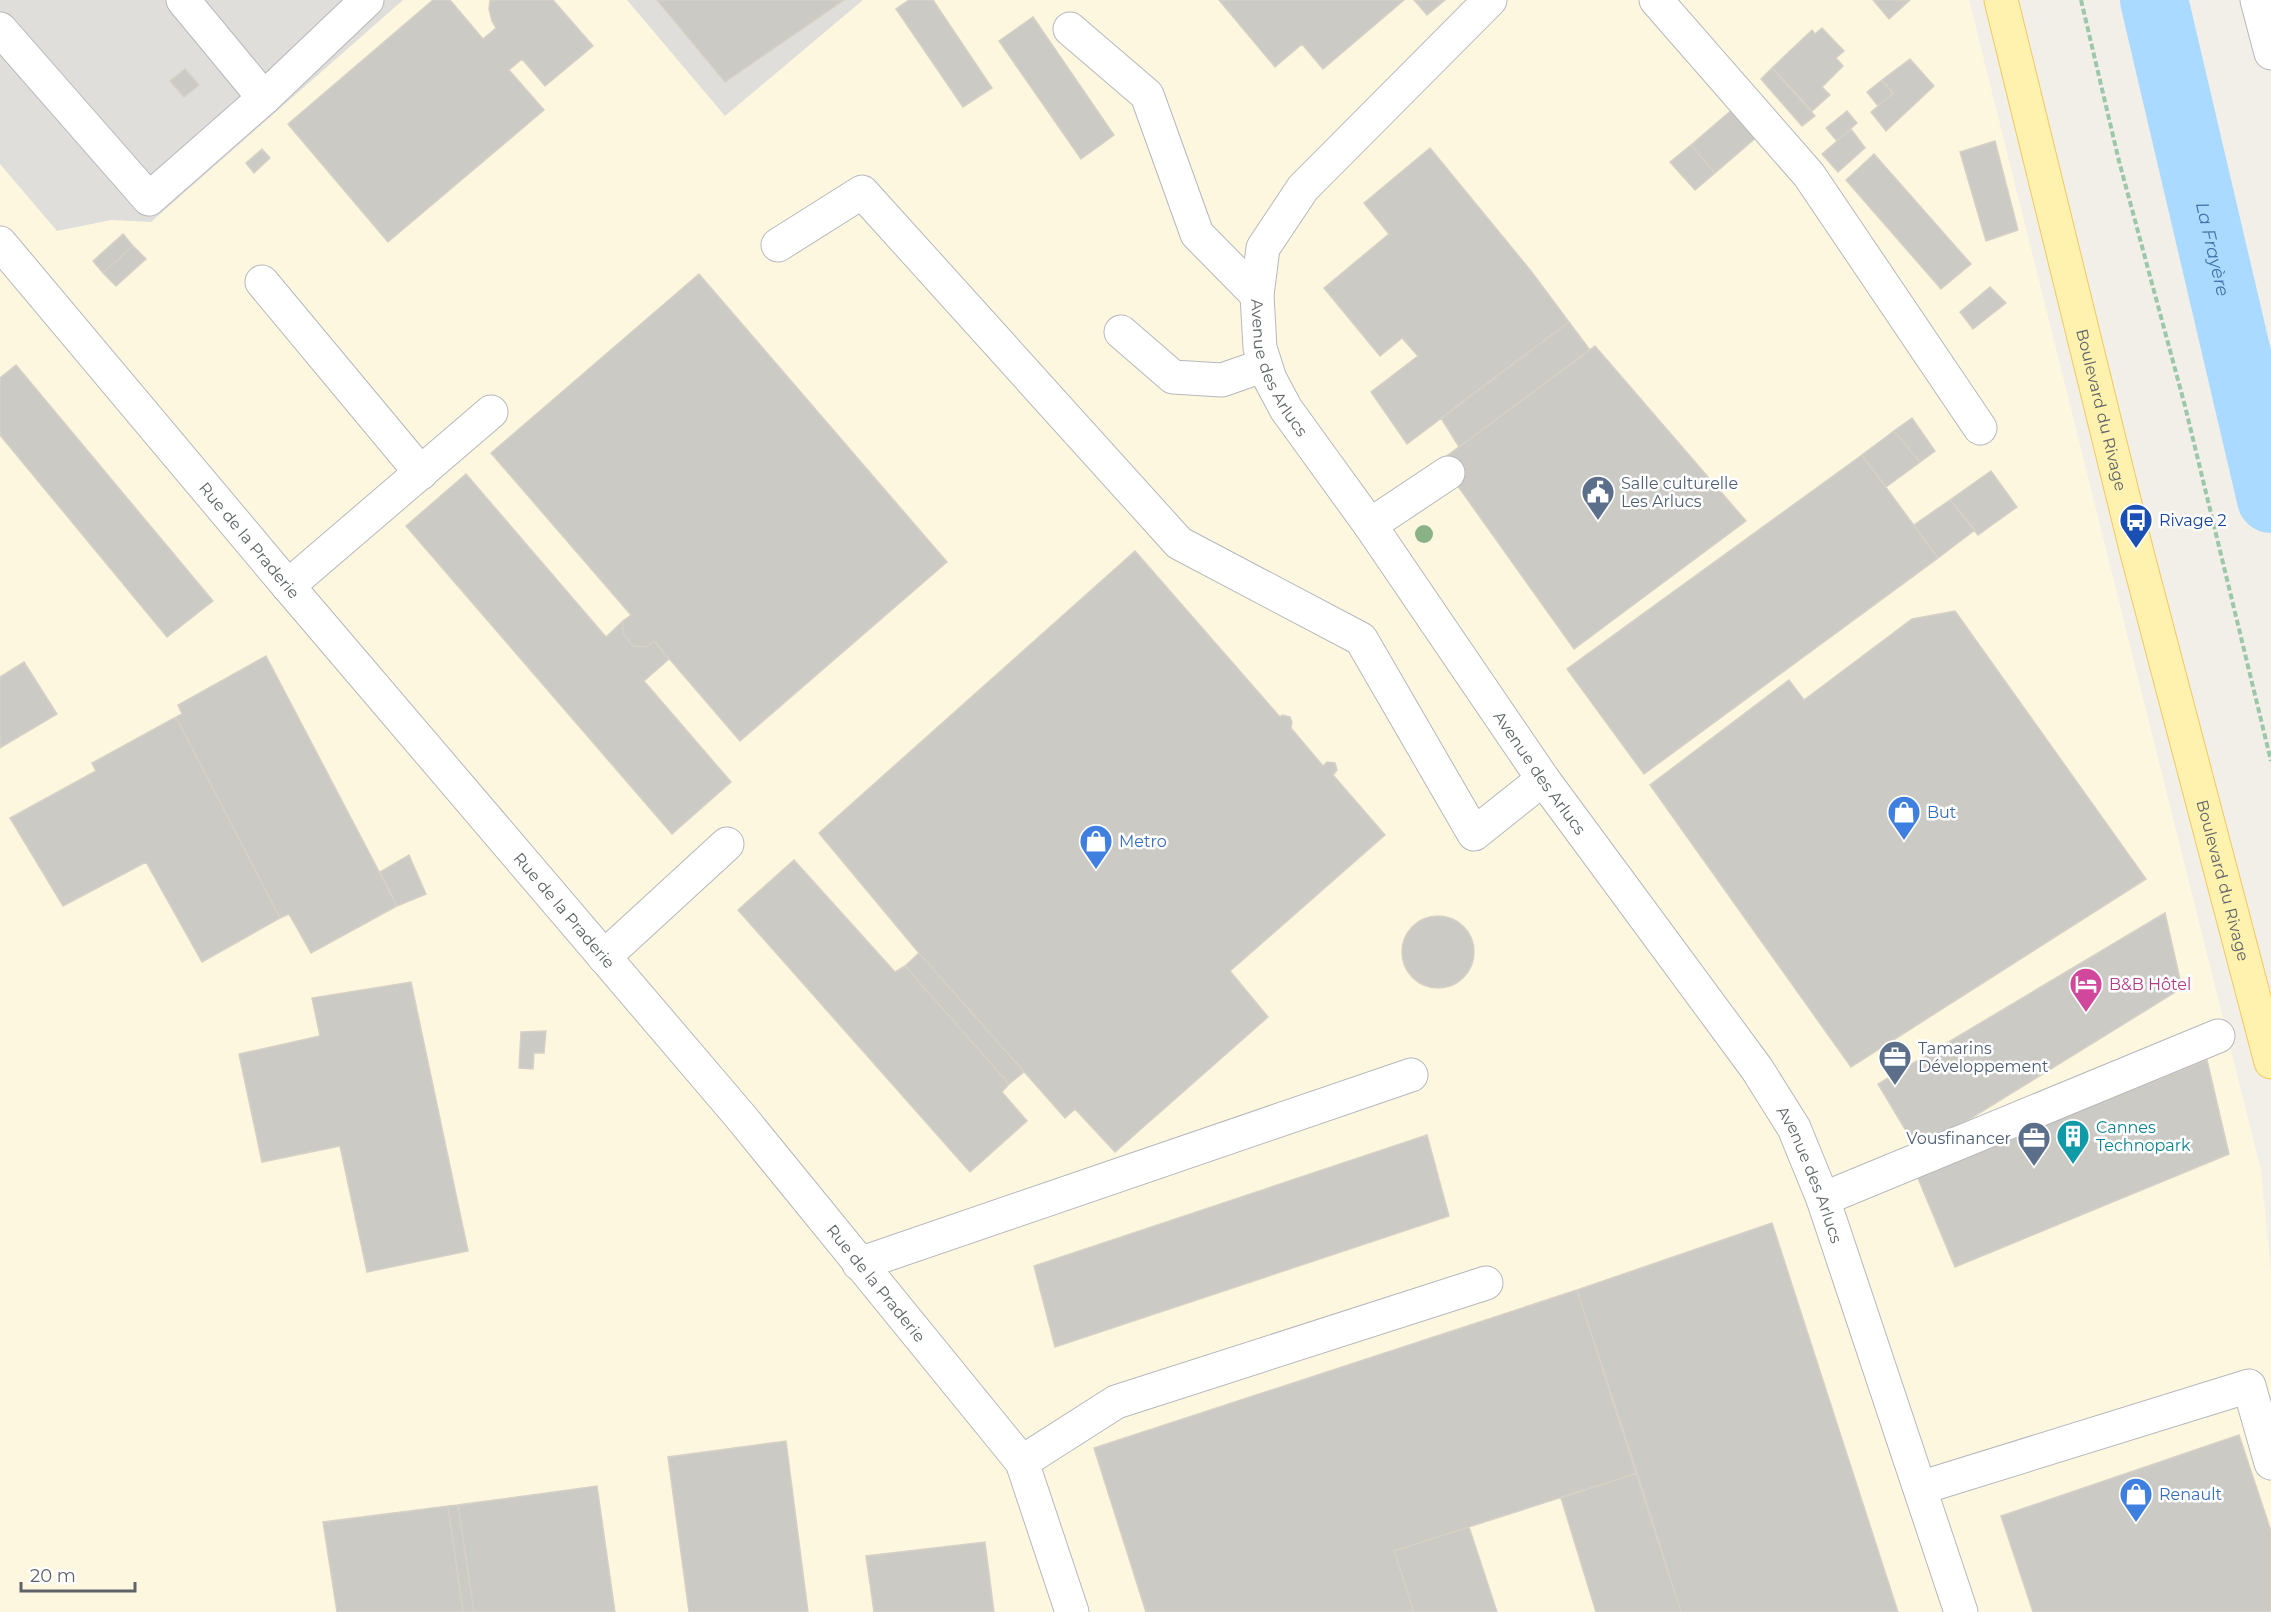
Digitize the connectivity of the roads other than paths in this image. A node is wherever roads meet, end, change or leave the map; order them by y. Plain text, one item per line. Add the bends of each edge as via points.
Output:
1 (183, 0) edge
2 (367, 0) edge
3 (1490, 0) edge
4 (1656, 0) edge
5 (2001, 0) edge
6 (2257, 0) edge
7 (0, 29) edge
8 (1071, 29) dead end
9 (2271, 53) edge
10 (264, 98) junction
11 (0, 243) edge
12 (778, 245) dead end
13 (262, 282) dead end
14 (1257, 295) junction
15 (1121, 332) dead end
16 (1265, 364) junction
17 (491, 412) dead end
18 (1980, 428) dead end
19 (421, 473) junction
20 (1448, 473) dead end
21 (1371, 525) junction
22 (288, 586) junction
23 (1543, 779) junction
24 (727, 844) dead end
25 (604, 957) junction
26 (2218, 1036) dead end
27 (2271, 1062) edge
28 (1412, 1075) dead end
29 (1822, 1199) junction
30 (859, 1264) junction
31 (1486, 1283) dead end
32 (1022, 1462) junction
33 (2271, 1463) edge
34 (1920, 1488) junction
35 (1072, 1612) edge
36 (1961, 1612) edge

1 - 10 street
2 - 10 street
3 - 14 street, Avenue des Arlucs via 1303,188 1263,248
4 - 18 street via 1809,175
5 - 27 main road, Boulevard du Rivage via 2136,549
6 - 9 street
7 - 10 street via 149,199
8 - 14 street via 1147,95 1197,234
11 - 22 street, Rue de la Praderie
12 - 23 street via 862,192 1179,543 1361,639 1474,834
13 - 19 street
14 - 16 street, Avenue des Arlucs via 1260,348
15 - 16 street via 1173,377 1222,380
16 - 21 street, Avenue des Arlucs via 1286,409
17 - 19 street
19 - 22 street
20 - 21 street
21 - 23 street, Avenue des Arlucs
22 - 25 street, Rue de la Praderie
23 - 29 street, Avenue des Arlucs via 1757,1069 1794,1128
24 - 25 street
25 - 30 street, Rue de la Praderie via 740,1116
26 - 29 street
28 - 30 street
29 - 34 street, Avenue des Arlucs
30 - 32 street, Rue de la Praderie
31 - 32 street via 1116,1402
32 - 35 street, Rue de la Praderie
33 - 34 street via 2249,1386
34 - 36 street, Avenue des Arlucs

